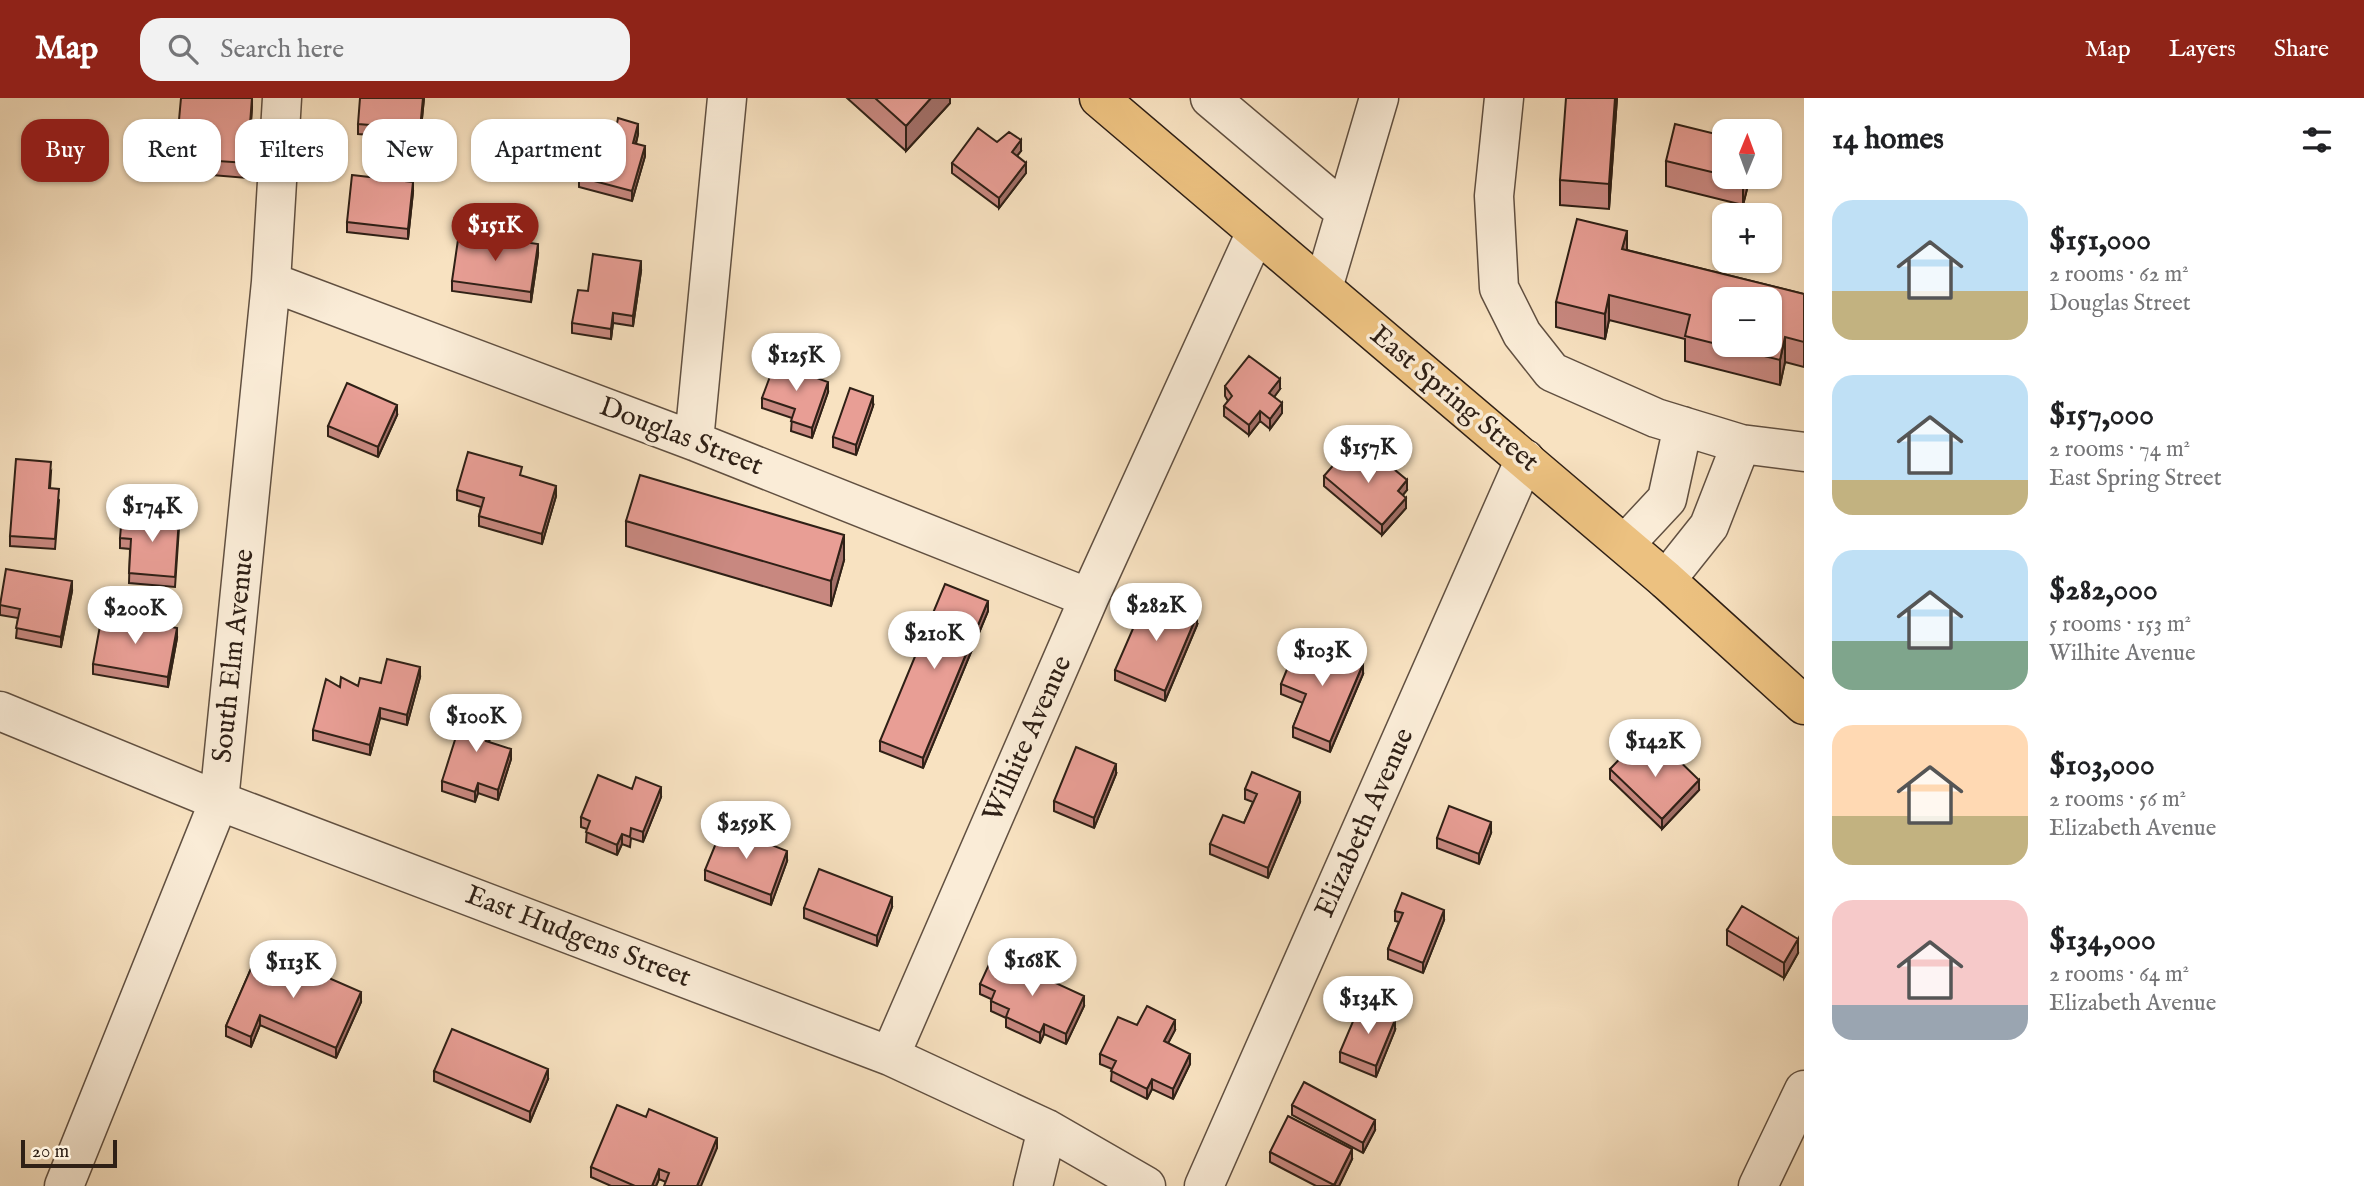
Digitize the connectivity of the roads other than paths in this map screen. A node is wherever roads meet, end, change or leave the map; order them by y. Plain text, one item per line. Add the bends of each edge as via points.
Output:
1 (282, 98) edge
2 (727, 98) edge
3 (1099, 98) edge
4 (1210, 98) edge
5 (1504, 98) edge
6 (1366, 105) edge
7 (1346, 212) junction
8 (1256, 232) junction
9 (271, 282) junction
10 (1323, 288) junction
11 (1684, 426) junction
12 (694, 440) junction
13 (1741, 444) junction
14 (1804, 452) edge
15 (1525, 459) junction
16 (1625, 544) junction
17 (1667, 580) junction
18 (1089, 598) junction
19 (1804, 705) edge
20 (0, 711) edge
21 (219, 801) junction
22 (890, 1056) junction
23 (1804, 1090) edge
24 (1047, 1129) junction
25 (64, 1186) edge
26 (1033, 1186) edge
27 (1146, 1186) edge
28 (1204, 1186) edge
29 (1758, 1186) edge

1 - 9 street, South Elm Avenue
2 - 12 street
3 - 8 main road, East Spring Street
4 - 7 street
5 - 11 street via 1494,196 1499,288 1522,334 1552,372
6 - 7 street
7 - 10 street
8 - 10 main road, East Spring Street
8 - 18 street, Wilhite Avenue
9 - 12 street, Douglas Street
9 - 21 street, South Elm Avenue
10 - 15 main road, East Spring Street
11 - 13 street
11 - 16 street via 1667,499
12 - 18 street, Douglas Street
13 - 14 street
13 - 17 street via 1709,526
15 - 16 main road, East Spring Street
15 - 28 street, Elizabeth Avenue
16 - 17 main road, East Spring Street
17 - 19 main road, East Spring Street
18 - 22 street, Wilhite Avenue
20 - 21 street, East Hudgens Street
21 - 22 street, East Hudgens Street
21 - 25 street, South Elm Avenue
22 - 24 street, East Hudgens Street
23 - 29 street
24 - 26 street
24 - 27 street, East Hudgens Street

